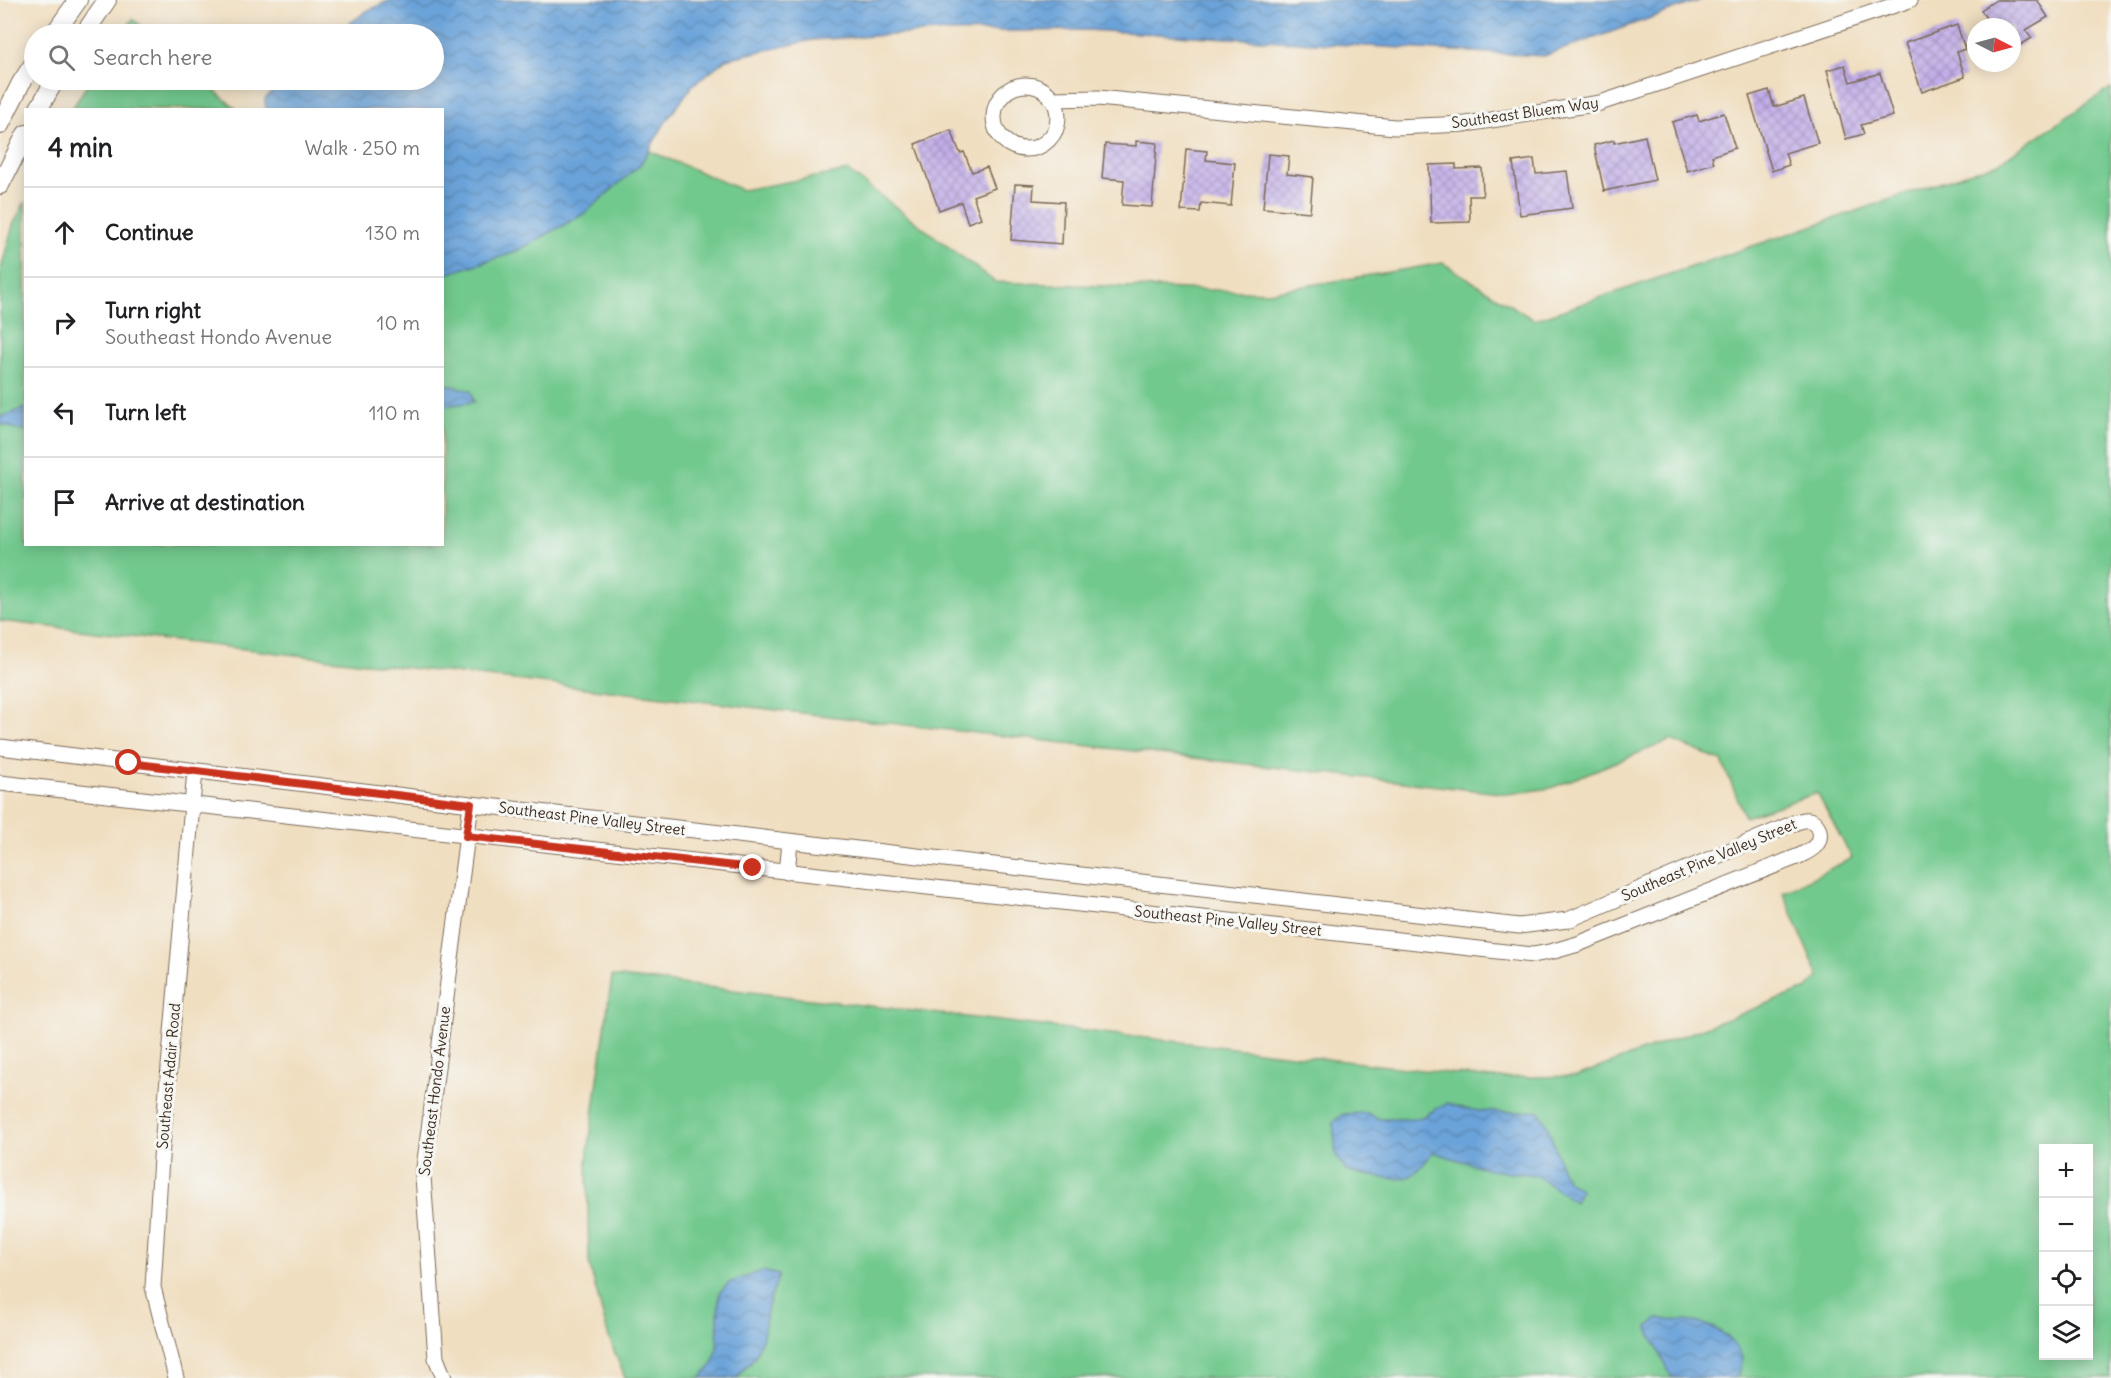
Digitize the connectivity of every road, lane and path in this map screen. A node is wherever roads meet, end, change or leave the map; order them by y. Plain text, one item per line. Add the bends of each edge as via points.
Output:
1 (78, 0) edge
2 (106, 0) edge
3 (1910, 0) edge
4 (61, 24) edge
5 (90, 24) edge
6 (24, 78) edge
7 (49, 90) edge
8 (1052, 99) junction
9 (39, 108) edge
10 (0, 125) edge
11 (24, 138) edge
12 (0, 185) edge
13 (0, 747) edge
14 (195, 771) junction
15 (0, 783) edge
16 (471, 804) junction
17 (192, 806) junction
18 (466, 836) junction
19 (790, 842) junction
20 (787, 872) junction
21 (1103, 878) junction
22 (1101, 907) junction
23 (1424, 916) junction
24 (1427, 943) junction
25 (176, 1378) edge
26 (444, 1378) edge

1 - 4 street
2 - 5 street
3 - 8 street, Southeast Bluem Way via 1600,103 1466,124 1395,127 1098,98
6 - 10 street
7 - 9 street
8 - 8 street, Southeast Bluem Way via 1058,119 1050,139 1032,149 1012,146 1003,140 994,121 1005,93 1025,85 1045,91
11 - 12 street
13 - 14 street, Southeast Pine Valley Street
14 - 16 street, Southeast Pine Valley Street
14 - 17 street, Southeast Adair Road
15 - 17 street, Southeast Pine Valley Street
16 - 18 street, Southeast Hondo Avenue
16 - 19 street, Southeast Pine Valley Street
17 - 18 street, Southeast Pine Valley Street
17 - 25 street, Southeast Adair Road via 153,1287
18 - 20 street, Southeast Pine Valley Street
18 - 26 street, Southeast Hondo Avenue via 423,1176 436,1358
19 - 20 street
19 - 21 street, Southeast Pine Valley Street
20 - 22 street, Southeast Pine Valley Street
21 - 22 street
21 - 23 street, Southeast Pine Valley Street
22 - 24 street, Southeast Pine Valley Street
23 - 24 street
23 - 24 street, Southeast Pine Valley Street via 1519,926 1568,920 1794,823 1807,819 1818,826 1819,842 1799,856 1554,951 1516,954

